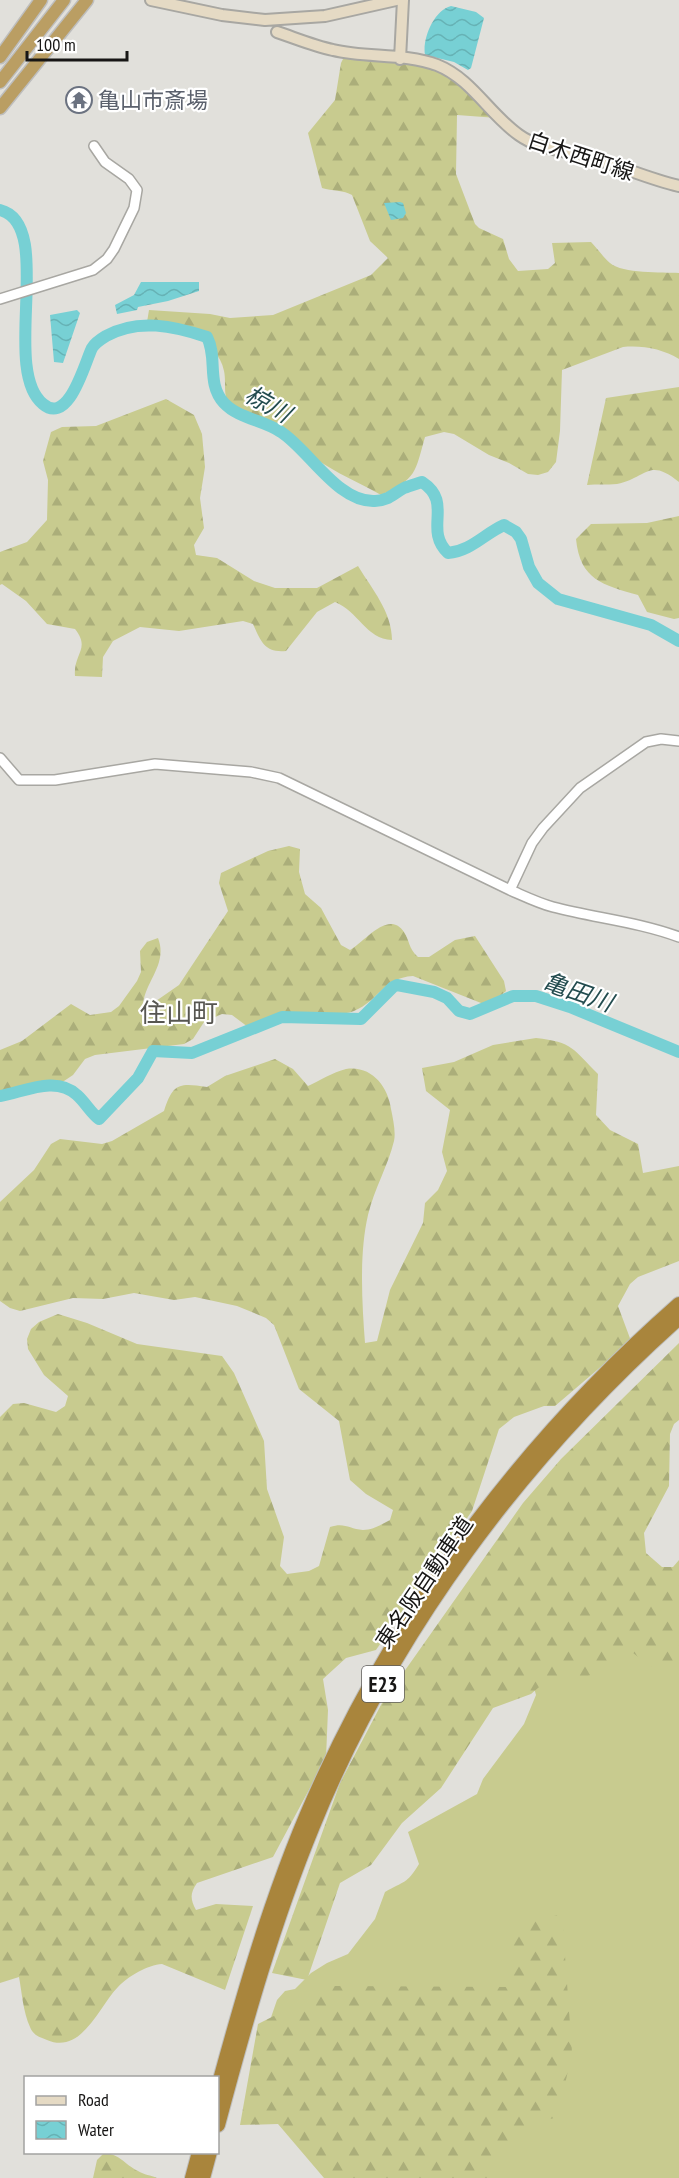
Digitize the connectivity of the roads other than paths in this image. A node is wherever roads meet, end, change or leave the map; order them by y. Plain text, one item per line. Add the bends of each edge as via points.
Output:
1 (41, 0) edge
2 (56, 0) edge
3 (64, 0) edge
4 (87, 0) edge
5 (151, 0) edge
6 (396, 0) edge
7 (403, 0) edge
8 (277, 32) dead end
9 (0, 57) edge
10 (400, 58) junction
11 (0, 74) edge
12 (0, 82) edge
13 (0, 108) edge
14 (94, 146) dead end
15 (679, 186) edge
16 (4, 298) edge
17 (679, 741) edge
18 (0, 758) edge
19 (510, 890) junction
20 (679, 937) edge
21 (679, 1304) edge
22 (679, 1318) edge
23 (219, 2083) edge
24 (219, 2121) edge
25 (198, 2154) edge
26 (209, 2154) edge
27 (192, 2178) edge
28 (203, 2178) edge

1 - 9 highway
2 - 11 highway
3 - 12 highway
4 - 13 highway
5 - 6 main road via 236,18 275,20 325,16
7 - 10 main road
8 - 10 main road, 白木西町線 via 333,50
10 - 15 main road, 白木西町線 via 452,73 517,134 532,143 588,156
14 - 16 street via 105,162 129,179 137,195 114,249 101,264 81,275
17 - 19 street via 646,742 580,788 532,843
18 - 19 street via 19,780 28,781 155,764 268,775
19 - 20 street via 550,907
21 - 23 highway, 東名阪自動車道 / E23 via 602,1377 528,1458 444,1567 389,1653 323,1776 289,1858 251,1968
22 - 24 highway, 東名阪自動車道 / E23 via 572,1424 512,1493 453,1572 396,1660 333,1782 299,1860 258,1981
25 - 27 highway
26 - 28 highway

